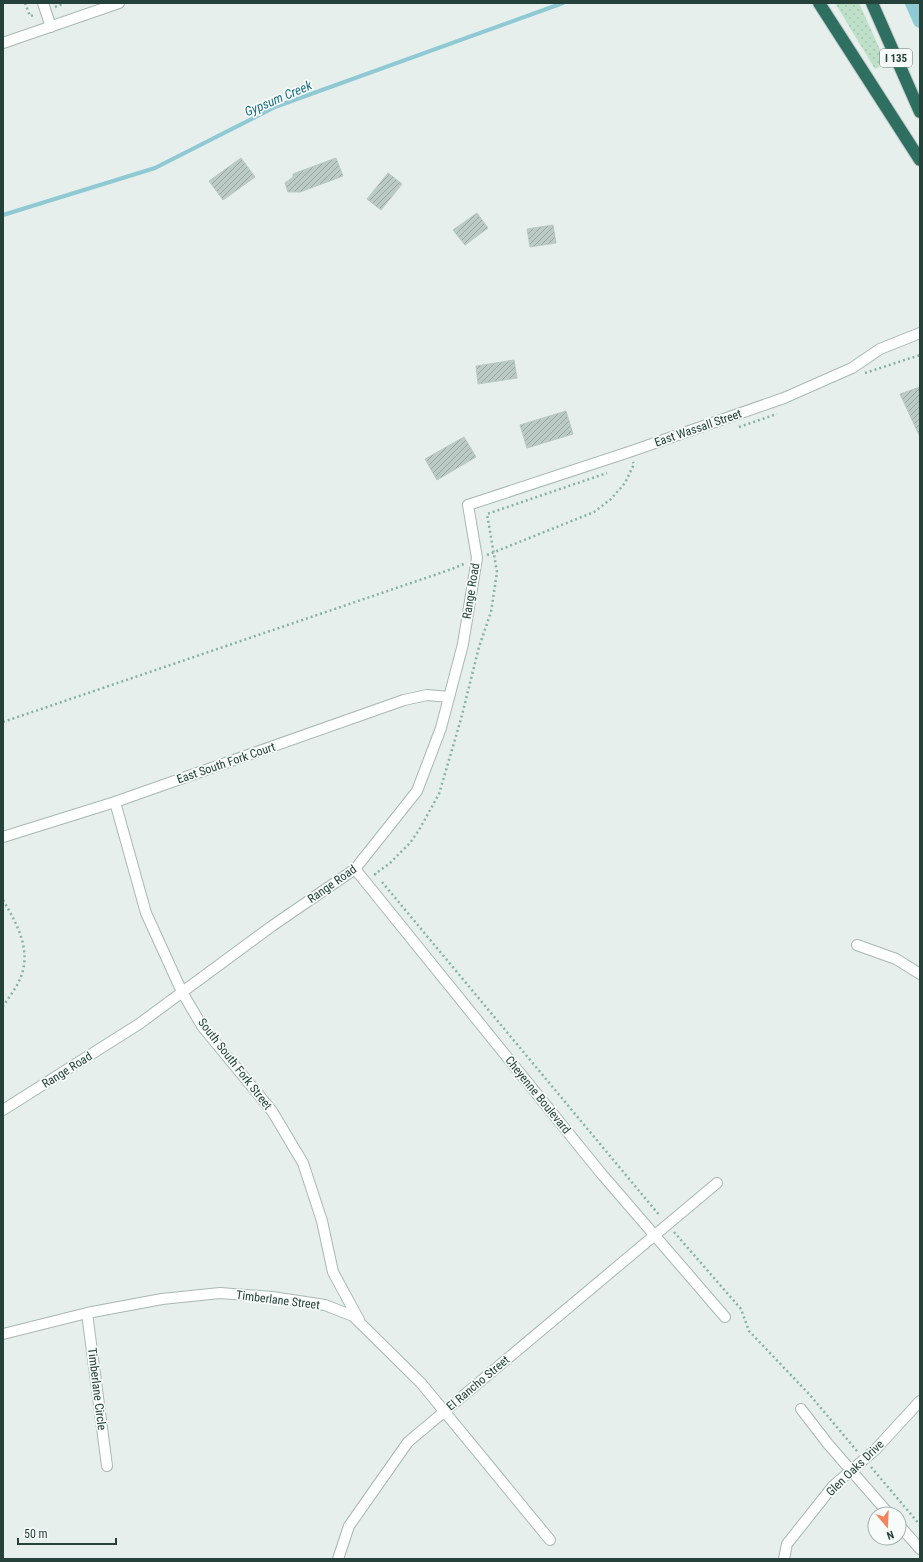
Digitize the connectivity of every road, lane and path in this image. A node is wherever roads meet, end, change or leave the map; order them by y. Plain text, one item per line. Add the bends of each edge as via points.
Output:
1 (43, 3) edge
2 (119, 3) edge
3 (819, 3) edge
4 (872, 3) edge
5 (51, 27) junction
6 (3, 43) edge
7 (920, 112) edge
8 (920, 160) edge
9 (920, 333) edge
10 (629, 452) junction
11 (634, 464) junction
12 (626, 466) dead end
13 (612, 471) dead end
14 (468, 505) joint
15 (494, 553) junction
16 (477, 558) junction
17 (450, 697) junction
18 (3, 722) edge
19 (115, 802) junction
20 (3, 837) edge
21 (355, 870) junction
22 (3, 900) edge
23 (857, 945) dead end
24 (920, 974) edge
25 (182, 992) junction
26 (3, 1006) edge
27 (3, 1110) edge
28 (717, 1183) dead end
29 (668, 1225) junction
30 (655, 1236) junction
31 (88, 1312) junction
32 (725, 1317) dead end
33 (361, 1324) junction
34 (3, 1334) edge
35 (920, 1401) edge
36 (801, 1409) dead end
37 (444, 1412) junction
38 (864, 1459) junction
39 (107, 1466) dead end
40 (851, 1471) junction
41 (882, 1506) edge
42 (920, 1525) edge
43 (907, 1534) edge
44 (550, 1540) dead end
45 (920, 1549) edge
46 (338, 1559) edge
47 (784, 1559) edge

1 - 5 street
2 - 5 street
3 - 8 highway
4 - 7 highway, I 135
5 - 6 street
9 - 10 street, East Wassall Street via 880,349 852,368 784,398
10 - 11 path
10 - 14 street, East Wassall Street
11 - 12 path
11 - 15 path via 625,483 611,499 594,512
13 - 15 path via 487,514
14 - 16 street, Range Road
15 - 16 path
15 - 29 path via 497,572 490,612 440,794 410,843 375,874
16 - 17 street, Range Road via 463,644
16 - 18 path via 452,569
17 - 19 street, East South Fork Court via 427,694 404,700
17 - 21 street, Range Road via 442,728 417,791
19 - 20 street, East South Fork Court
19 - 25 street, South South Fork Street via 146,913
21 - 25 street, Range Road via 272,926
21 - 30 street, Cheyenne Boulevard via 595,1166
22 - 26 path via 17,924 25,954 18,984
23 - 24 street via 896,959
25 - 27 street, Range Road via 139,1024
25 - 33 street, South South Fork Street via 202,1026 272,1111 303,1162 322,1221 333,1272
28 - 29 street, El Rancho Street
29 - 30 street, El Rancho Street
29 - 38 path via 741,1309 749,1331 810,1395
30 - 32 street, Cheyenne Boulevard
30 - 37 street, El Rancho Street
31 - 33 street, Timberlane Street via 162,1299 220,1293 325,1305 353,1316
31 - 34 street, Timberlane Street
31 - 39 street, Timberlane Circle
33 - 37 street, Timberlane Street via 421,1384
35 - 38 street, Glen Oaks Drive
36 - 40 street
37 - 44 street, Timberlane Street
37 - 46 street, El Rancho Street via 408,1442 349,1526
38 - 40 street, Glen Oaks Drive
38 - 42 path
40 - 41 street
40 - 47 street, Glen Oaks Drive via 833,1486 787,1544
43 - 45 street

